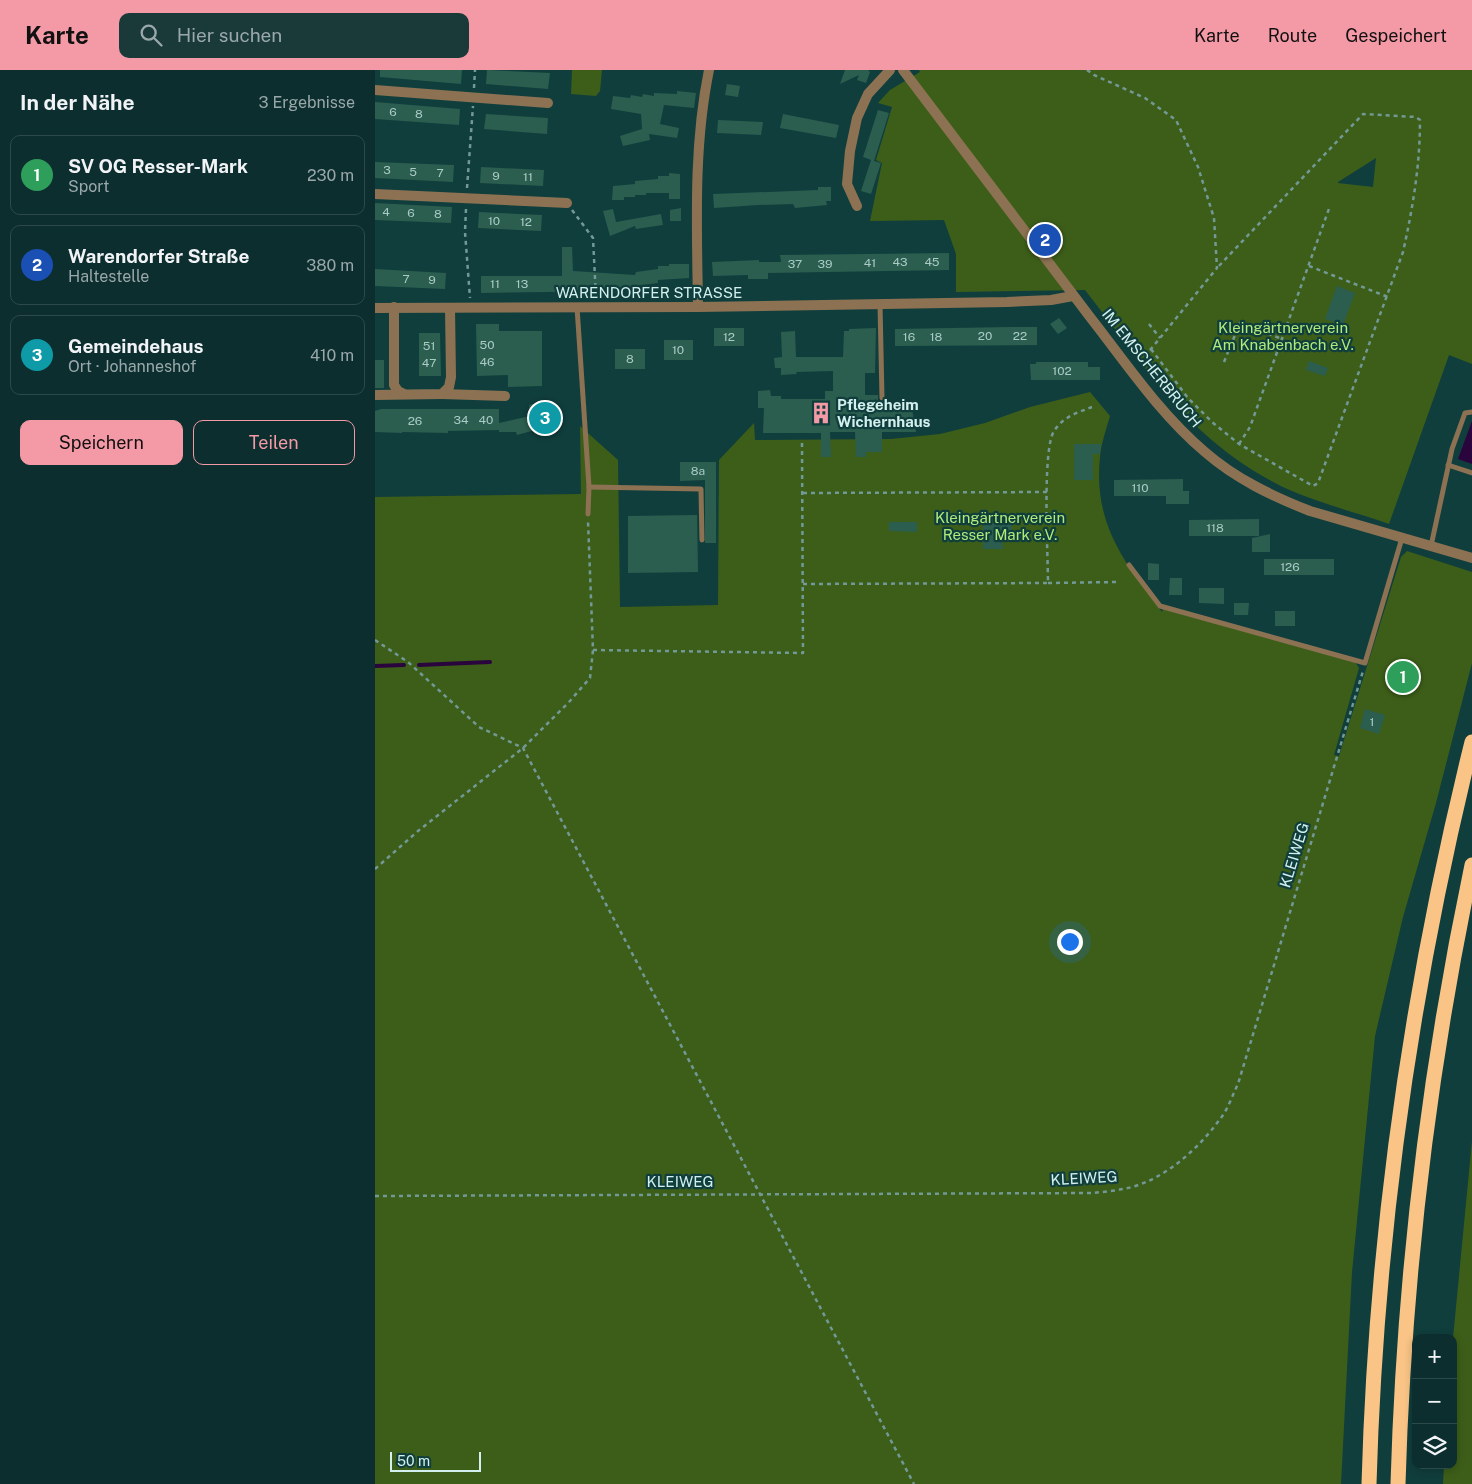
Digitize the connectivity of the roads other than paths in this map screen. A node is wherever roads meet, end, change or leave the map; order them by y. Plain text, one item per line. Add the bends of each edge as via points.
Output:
1 (709, 70) edge
2 (890, 70) edge
3 (903, 70) edge
4 (375, 90) edge
5 (548, 103) dead end
6 (375, 194) edge
7 (567, 203) road end
8 (857, 206) dead end
9 (1073, 296) junction
10 (879, 304) junction
11 (394, 307) junction
12 (577, 307) junction
13 (698, 307) junction
14 (375, 308) edge
15 (450, 308) junction
16 (404, 394) junction
17 (442, 394) junction
18 (375, 395) edge
19 (505, 396) dead end
20 (881, 398) dead end
21 (1472, 412) edge
22 (1448, 466) junction
23 (1472, 473) edge
24 (589, 487) junction
25 (588, 514) road end
26 (1402, 538) junction
27 (701, 540) dead end
28 (1431, 546) junction
29 (1472, 558) edge
30 (1129, 565) dead end
31 (1472, 742) edge
32 (1472, 866) edge
33 (1369, 1484) edge
34 (1398, 1484) edge

1 - 13 street via 698,150
2 - 8 street via 868,94 857,118 847,184
3 - 9 street, IM EMSCHERBRUCH
4 - 5 street
6 - 7 street
9 - 10 street, WARENDORFER STRASSE via 1051,300
9 - 26 street, IM EMSCHERBRUCH via 1181,430 1235,475 1259,489 1310,510
10 - 13 street, WARENDORFER STRASSE
10 - 20 lane
11 - 14 street, WARENDORFER STRASSE
11 - 15 street, WARENDORFER STRASSE
11 - 16 street via 394,385
12 - 13 street, WARENDORFER STRASSE
12 - 15 street, WARENDORFER STRASSE
12 - 24 lane
15 - 17 street via 451,377 449,387
16 - 17 street
16 - 18 street
17 - 19 street
21 - 22 lane via 1465,412
22 - 23 lane
22 - 28 lane
24 - 25 lane
24 - 27 lane via 701,489
26 - 28 street, IM EMSCHERBRUCH
26 - 30 lane via 1365,662 1160,606
28 - 29 street, IM EMSCHERBRUCH
31 - 33 highway via 1454,816 1410,1040 1381,1282
32 - 34 highway via 1438,1044 1423,1155 1410,1285

